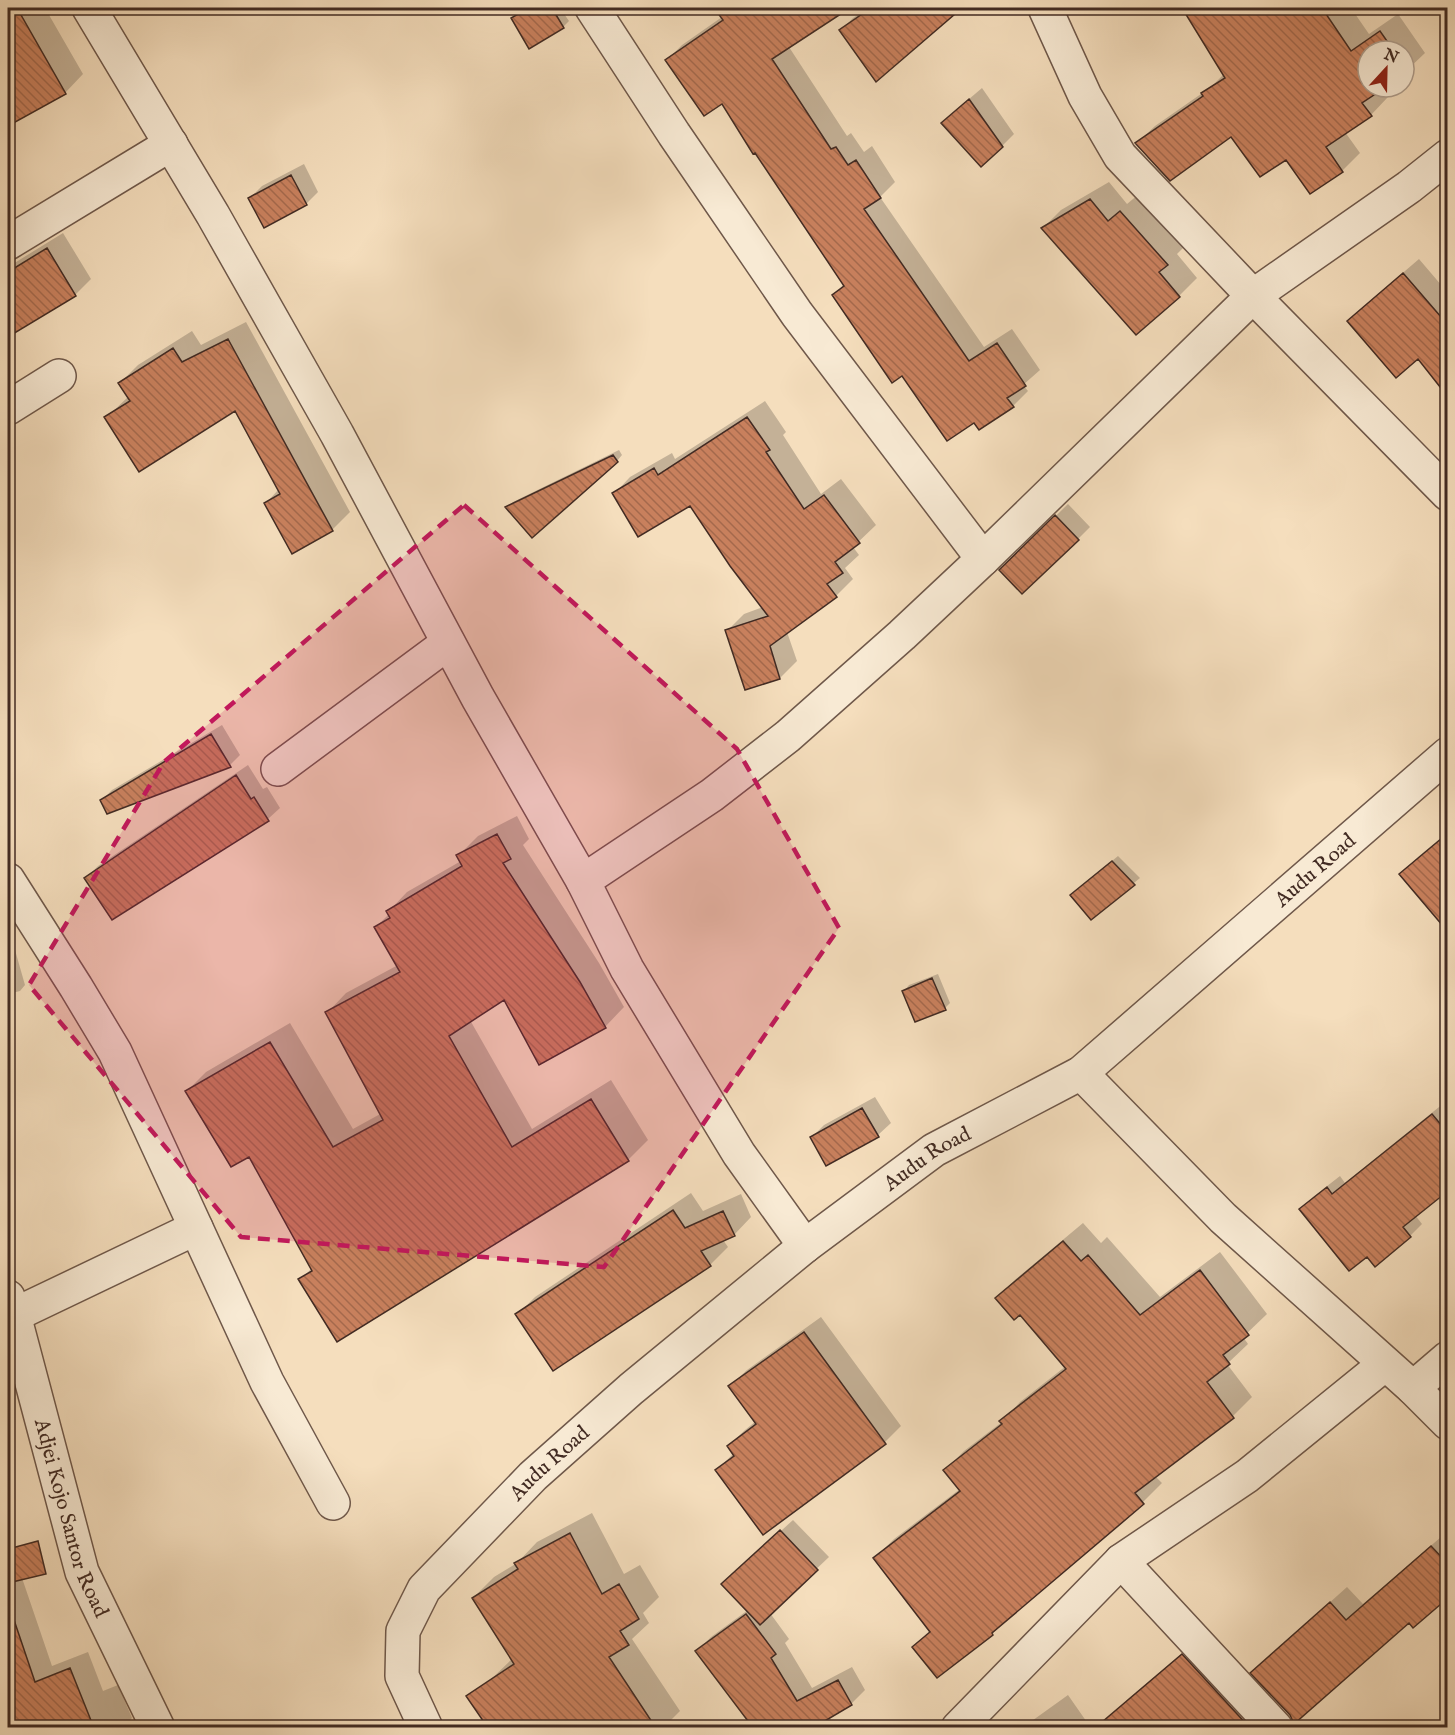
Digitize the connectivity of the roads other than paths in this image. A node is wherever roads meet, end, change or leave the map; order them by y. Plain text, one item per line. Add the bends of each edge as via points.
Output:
1 (88, 8) edge
2 (592, 8) edge
3 (1045, 8) edge
4 (171, 144) junction
5 (1448, 156) edge
6 (8, 243) edge
7 (1253, 296) junction
8 (59, 376) dead end
9 (8, 408) edge
10 (1448, 494) edge
11 (983, 559) junction
12 (448, 644) junction
13 (1448, 753) edge
14 (278, 769) dead end
15 (8, 880) edge
16 (583, 881) junction
17 (1081, 1073) junction
18 (196, 1228) junction
19 (805, 1246) junction
20 (11, 1306) edge
21 (1448, 1358) edge
22 (1385, 1364) junction
23 (1413, 1388) junction
24 (1448, 1423) edge
25 (333, 1503) dead end
26 (1121, 1561) junction
27 (158, 1728) edge
28 (426, 1728) edge
29 (958, 1728) edge
30 (1276, 1728) edge

1 - 4 street
2 - 11 street via 797,314
3 - 7 street via 1085,96 1120,156
4 - 6 street
4 - 12 street via 337,434
5 - 7 street
7 - 10 street
7 - 11 street
8 - 9 street
11 - 16 street via 789,736 712,795
12 - 14 street
12 - 16 street
13 - 17 street, Audu Road
15 - 18 street via 115,1052
16 - 19 street via 627,969 739,1154
17 - 19 street, Audu Road via 934,1150
17 - 22 street via 1223,1218
18 - 20 street
18 - 25 street via 267,1382
19 - 28 street, Audu Road via 532,1476 424,1589 404,1631 402,1676
20 - 27 street, Adjei Kojo Santor Road via 82,1572
21 - 23 street
22 - 23 street
22 - 26 street via 1247,1476
23 - 24 street
26 - 29 street
26 - 30 street

